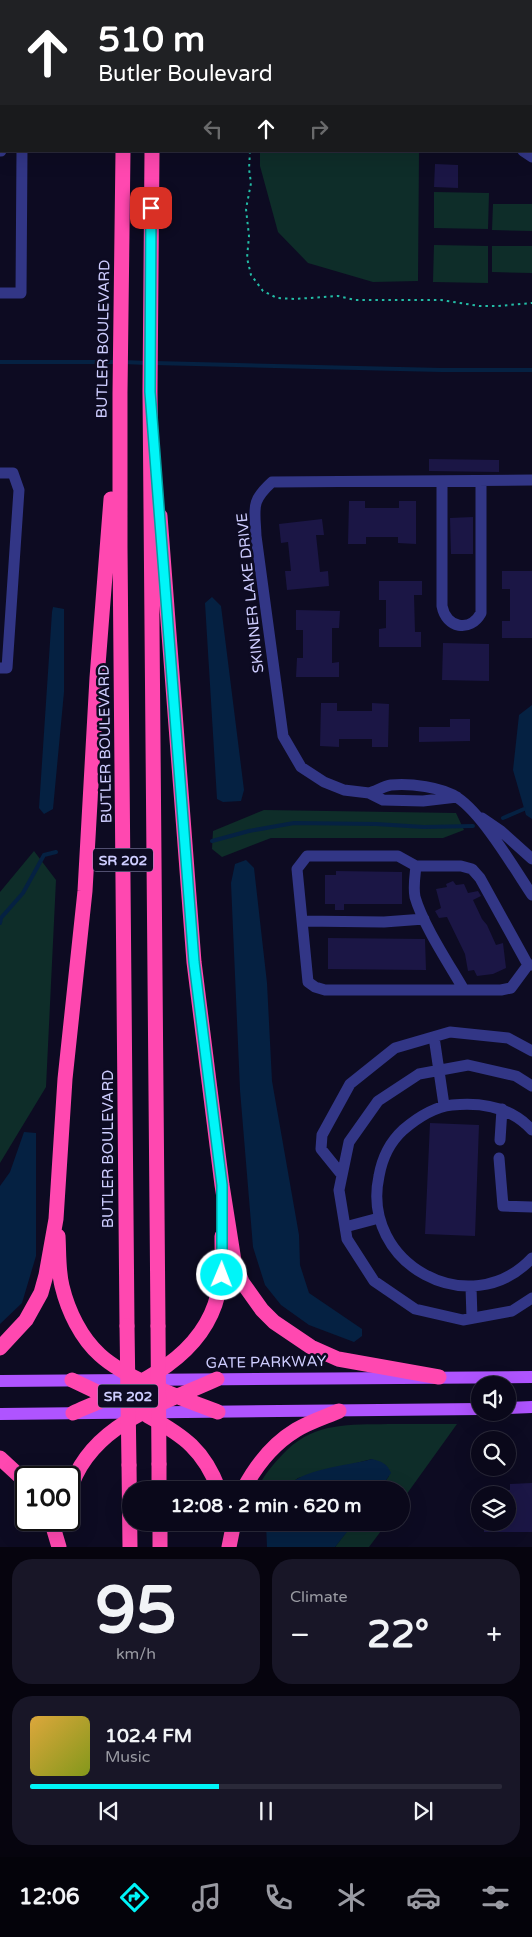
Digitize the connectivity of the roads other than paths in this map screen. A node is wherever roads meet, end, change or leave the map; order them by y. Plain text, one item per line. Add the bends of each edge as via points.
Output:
1 (22, 152) edge
2 (124, 152) edge
3 (152, 152) edge
4 (0, 293) edge
5 (150, 392) junction
6 (120, 393) junction
7 (0, 473) edge
8 (481, 480) junction
9 (532, 480) edge
10 (442, 481) junction
11 (0, 668) edge
12 (474, 814) junction
13 (532, 860) edge
14 (416, 866) junction
15 (532, 895) edge
16 (424, 920) junction
17 (302, 921) junction
18 (530, 965) edge
19 (464, 990) junction
20 (434, 1036) junction
21 (532, 1052) edge
22 (440, 1070) junction
23 (532, 1086) edge
24 (444, 1105) junction
25 (502, 1109) junction
26 (530, 1124) edge
27 (500, 1140) dead end
28 (499, 1158) dead end
29 (342, 1175) junction
30 (222, 1185) junction
31 (532, 1207) edge
32 (379, 1218) junction
33 (56, 1219) junction
34 (345, 1227) junction
35 (532, 1258) edge
36 (471, 1286) junction
37 (532, 1298) edge
38 (472, 1318) junction
39 (0, 1348) edge
40 (439, 1377) junction
41 (532, 1377) edge
42 (217, 1379) junction
43 (72, 1380) junction
44 (142, 1380) junction
45 (0, 1381) edge
46 (109, 1397) junction
47 (177, 1397) junction
48 (532, 1407) edge
49 (516, 1408) edge
50 (471, 1409) edge
51 (339, 1411) junction
52 (218, 1412) junction
53 (73, 1413) junction
54 (142, 1413) junction
55 (0, 1414) edge
56 (0, 1458) edge
57 (80, 1468) edge
58 (15, 1472) edge
59 (159, 1481) edge
60 (215, 1481) edge
61 (248, 1481) edge
62 (54, 1531) edge
63 (63, 1531) edge
64 (160, 1531) edge
65 (226, 1531) edge
66 (232, 1531) edge
67 (59, 1547) edge
68 (63, 1547) edge
69 (130, 1547) edge
70 (160, 1547) edge
71 (228, 1547) edge

1 - 4 street via 21,293
2 - 6 highway, BUTLER BOULEVARD / SR 202
3 - 5 highway, SR 202
5 - 30 highway via 194,962
5 - 59 highway, SR 202, bridge
6 - 33 highway via 97,678 85,891 65,1080
6 - 69 highway, BUTLER BOULEVARD / SR 202, bridge
7 - 11 street via 13,474 19,490 7,668
8 - 9 street, SKINNER LAKE DRIVE
8 - 10 street, SKINNER LAKE DRIVE
8 - 10 street via 481,613 473,623 459,626 446,618 442,606
10 - 12 street, SKINNER LAKE DRIVE via 272,482 260,493 255,504 256,536 283,736 301,767 344,790 369,793 383,800 423,801 457,797
12 - 13 street, SKINNER LAKE DRIVE via 501,831
12 - 15 street, SKINNER LAKE DRIVE
14 - 16 street via 415,897
14 - 17 street via 398,856 307,856 297,869
14 - 18 street via 472,869
16 - 17 street
16 - 19 street
17 - 19 street via 308,982 314,987 325,990
18 - 19 street via 511,988
20 - 21 street via 450,1032 508,1038
20 - 22 street
20 - 29 street via 395,1048 350,1084 322,1135 321,1149
22 - 23 street via 468,1065 516,1076
22 - 24 street
22 - 29 street via 419,1074 378,1101 349,1142
24 - 25 street via 473,1102
24 - 32 street via 418,1117 396,1136 382,1161 376,1189
25 - 26 street
25 - 27 street
28 - 31 street via 504,1206
29 - 34 street via 339,1190
30 - 40 highway via 234,1261 242,1282 274,1322 311,1347 338,1359
30 - 44 highway via 222,1275 212,1314 190,1347 176,1360
32 - 34 street
32 - 36 street via 388,1241 410,1266 447,1284
33 - 39 highway via 41,1293 26,1320
33 - 44 highway via 61,1283 74,1319 99,1355
34 - 38 street via 347,1239 374,1281 415,1309 463,1320
35 - 36 street via 523,1268 499,1281
36 - 38 street
37 - 38 street via 512,1311
40 - 41 main road, GATE PARKWAY
40 - 42 main road, GATE PARKWAY
42 - 44 main road, GATE PARKWAY
42 - 47 highway
43 - 44 main road, GATE PARKWAY
43 - 45 main road, GATE PARKWAY
43 - 46 highway
44 - 46 highway
44 - 47 highway
46 - 53 highway
46 - 54 highway
47 - 52 highway
47 - 54 highway
48 - 49 main road
50 - 51 main road
51 - 52 main road
51 - 61 highway via 297,1430 282,1441
52 - 54 main road
53 - 54 main road
53 - 55 main road
54 - 57 highway via 107,1434 93,1447
54 - 60 highway via 188,1441 208,1466
56 - 58 highway
62 - 67 highway
63 - 68 highway
64 - 70 highway
65 - 71 highway
66 - 71 highway

